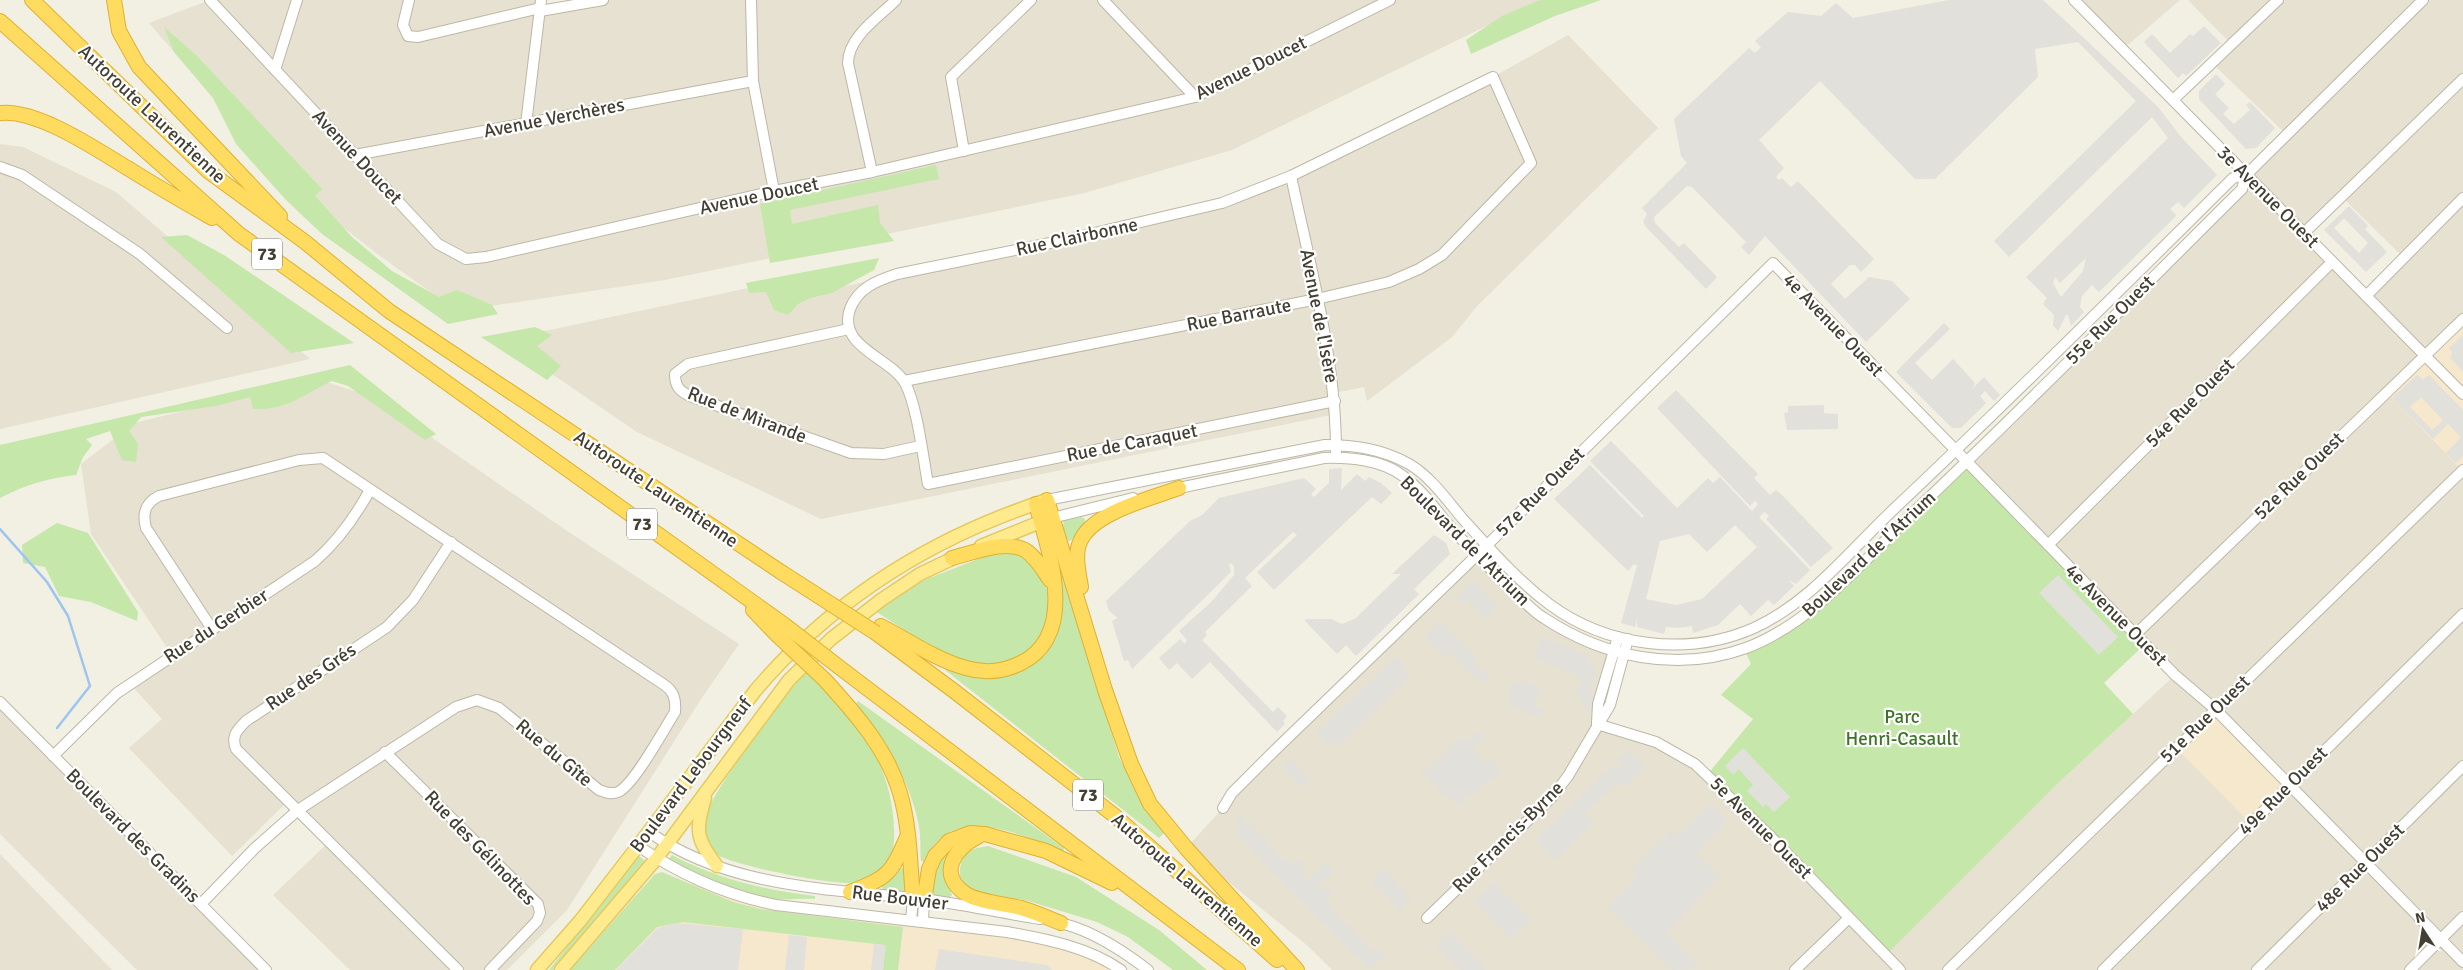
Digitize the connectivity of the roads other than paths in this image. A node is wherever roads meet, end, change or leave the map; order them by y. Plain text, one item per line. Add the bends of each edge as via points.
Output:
1 (32, 0) edge
2 (114, 0) edge
3 (210, 0) edge
4 (297, 0) edge
5 (409, 0) edge
6 (603, 0) edge
7 (751, 0) edge
8 (896, 0) edge
9 (1031, 0) edge
10 (1103, 0) edge
11 (1390, 0) edge
12 (2074, 0) edge
13 (2278, 0) edge
14 (2423, 0) edge
15 (1376, 3) edge
16 (541, 6) edge
17 (0, 21) edge
18 (275, 70) junction
19 (2463, 79) edge
20 (753, 80) junction
21 (1195, 97) junction
22 (2173, 100) junction
23 (0, 113) edge
24 (526, 124) junction
25 (964, 151) junction
26 (356, 156) junction
27 (1531, 163) joint
28 (0, 167) edge
29 (872, 172) junction
30 (2246, 175) junction
31 (1291, 176) junction
32 (774, 191) junction
33 (2463, 198) edge
34 (2304, 233) junction
35 (239, 234) junction
36 (305, 242) junction
37 (2332, 262) junction
38 (1773, 263) joint
39 (2366, 296) junction
40 (1317, 299) junction
41 (2463, 319) edge
42 (227, 328) dead end
43 (849, 329) junction
44 (2425, 355) junction
45 (904, 381) junction
46 (2463, 394) edge
47 (1335, 401) junction
48 (1336, 445) junction
49 (920, 446) junction
50 (1957, 452) junction
51 (1336, 458) junction
52 (1967, 462) junction
53 (2463, 470) edge
54 (1179, 488) junction
55 (370, 490) junction
56 (1041, 502) junction
57 (1046, 519) junction
58 (452, 542) junction
59 (1486, 545) junction
60 (2048, 545) junction
61 (1476, 556) junction
62 (952, 558) junction
63 (1055, 586) junction
64 (859, 593) joint
65 (2463, 614) edge
66 (212, 629) junction
67 (782, 630) junction
68 (879, 630) junction
69 (1088, 630) junction
70 (2136, 634) junction
71 (1623, 638) junction
72 (831, 639) joint
73 (1612, 652) junction
74 (1625, 655) junction
75 (0, 702) edge
76 (2215, 709) junction
77 (1597, 724) junction
78 (385, 752) junction
79 (53, 756) junction
80 (2463, 766) edge
81 (2289, 785) junction
82 (707, 790) junction
83 (1223, 808) dead end
84 (298, 810) junction
85 (649, 832) junction
86 (985, 834) junction
87 (908, 836) junction
88 (667, 844) junction
89 (638, 846) junction
90 (656, 859) junction
91 (2366, 862) junction
92 (717, 866) junction
93 (850, 892) junction
94 (1138, 895) junction
95 (919, 899) junction
96 (201, 904) junction
97 (2463, 917) edge
98 (1427, 918) dead end
99 (1849, 918) junction
100 (911, 920) junction
101 (923, 921) junction
102 (1061, 923) junction
103 (2442, 938) junction
104 (2463, 962) edge
105 (266, 970) edge
106 (458, 970) edge
107 (490, 970) edge
108 (537, 970) edge
109 (561, 970) edge
110 (1121, 970) edge
111 (1148, 970) edge
112 (1238, 970) edge
113 (1288, 970) edge
114 (1297, 970) edge
115 (1795, 970) edge
116 (1900, 970) edge
117 (1948, 970) edge
118 (2103, 970) edge
119 (2257, 970) edge
120 (2410, 970) edge

1 - 36 highway, Autoroute Laurentienne / 73 via 208,171
2 - 36 highway via 119,31 139,67
3 - 18 street, Avenue Doucet
4 - 18 street
5 - 16 street via 403,25 408,36 418,37
6 - 16 street
7 - 20 street
8 - 29 street via 856,40 848,54
9 - 25 street via 951,76
10 - 21 street
11 - 15 street, Avenue Doucet
12 - 22 street, 3e Avenue Ouest
13 - 22 street
14 - 30 street, 55e Rue Ouest
15 - 21 street, Avenue Doucet
16 - 24 street
17 - 35 highway, Autoroute Laurentienne / 73
18 - 26 street, Avenue Doucet
19 - 34 street
20 - 24 street, Avenue Verchères
20 - 32 street
21 - 25 street, Avenue Doucet
22 - 30 street, 3e Avenue Ouest
23 - 35 highway via 8,112 43,122 86,142
24 - 26 street, Avenue Verchères
25 - 29 street, Avenue Doucet
26 - 32 street, Avenue Doucet via 438,244 466,259
27 - 31 street, Rue Clairbonne via 1493,77
27 - 40 street, Rue Barraute via 1442,255 1389,282
28 - 42 street via 30,180 140,254
29 - 32 street, Avenue Doucet
30 - 34 street, 3e Avenue Ouest
30 - 50 street, 55e Rue Ouest via 2233,178
30 - 52 street, 55e Rue Ouest via 2243,188
31 - 40 street, Avenue de l'Isère
31 - 43 street, Rue Clairbonne via 1222,204 1191,212 897,274 864,288 853,302 848,317
33 - 39 street
34 - 37 street, 3e Avenue Ouest
35 - 67 highway, Autoroute Laurentienne / 73 via 729,587
36 - 68 highway, Autoroute Laurentienne / 73, bridge via 389,311 786,575
37 - 39 street, 3e Avenue Ouest
37 - 60 street, 54e Rue Ouest
38 - 50 street, 4e Avenue Ouest
38 - 59 street, 57e Rue Ouest
39 - 44 street, 3e Avenue Ouest
40 - 45 street, Rue Barraute
40 - 47 street, Avenue de l'Isère
41 - 44 street, 52e Rue Ouest
43 - 45 street via 860,345
43 - 49 street, Rue de Mirande via 688,364 675,374 675,381 678,388 690,396 851,453 884,454
44 - 46 street, 3e Avenue Ouest
44 - 70 street, 52e Rue Ouest
45 - 49 street
47 - 48 street, Avenue de l'Isère
47 - 49 street, Rue de Caraquet via 928,484
48 - 51 street, Avenue de l'Isère
48 - 56 street, Boulevard de l'Atrium
48 - 59 street, Boulevard de l'Atrium via 1368,447 1412,465 1437,488
50 - 52 street, 4e Avenue Ouest
50 - 71 street, Boulevard de l'Atrium via 1795,605 1773,619 1706,642 1656,644
51 - 54 street, Boulevard de l'Atrium
51 - 61 street, Boulevard de l'Atrium via 1347,457 1401,474
52 - 60 street, 4e Avenue Ouest
52 - 74 street, Boulevard de l'Atrium via 1827,596 1776,634 1744,649 1707,657 1666,660
53 - 76 street, 51e Rue Ouest
54 - 57 street, Boulevard de l'Atrium
54 - 69 highway via 1101,519 1086,529 1079,543 1078,566
55 - 58 street, Rue du Gîte
55 - 66 street, Rue du Gerbier via 331,547
55 - 66 street, Rue du Gîte via 323,458 312,458 151,500 143,517 146,528
56 - 57 highway
56 - 64 main road, Boulevard de l'Atrium via 988,521 940,544
57 - 62 main road, Boulevard de l'Atrium
57 - 63 highway
57 - 69 highway
58 - 78 street, Rue du Gîte via 670,689 674,696 674,712 631,782 616,793 598,790 499,708 477,700 456,707
58 - 84 street, Rue des Grés via 402,614 236,730 233,741 236,749
59 - 61 street, 57e Rue Ouest
59 - 71 street, Boulevard de l'Atrium via 1548,603 1590,627
60 - 70 street, 4e Avenue Ouest
61 - 73 street, Boulevard de l'Atrium via 1541,616 1578,639
61 - 83 street, 57e Rue Ouest via 1272,753 1232,793
62 - 63 highway via 1005,546 1015,547 1037,561
62 - 72 main road, Boulevard de l'Atrium via 920,574
63 - 68 highway via 1057,607 1053,628 1043,645 1027,660 1008,669 980,672 958,666
64 - 85 main road, Boulevard Lebourgneuf via 821,622 784,657
65 - 81 street, 49e Rue Ouest
66 - 79 street, Rue du Gerbier via 117,692
67 - 87 highway, bridge via 872,735 900,793
67 - 94 highway, Autoroute Laurentienne / 73, bridge via 839,667
68 - 113 highway, Autoroute Laurentienne / 73 via 1115,816
69 - 114 highway via 1130,764 1150,804
70 - 76 street, 4e Avenue Ouest
71 - 73 street, Rue Francis-Byrne
71 - 74 street, Rue Francis-Byrne
72 - 82 main road, Boulevard Lebourgneuf via 789,680
73 - 74 street, Boulevard de l'Atrium
73 - 77 street, Rue Francis-Byrne via 1598,704
74 - 77 street, Rue Francis-Byrne via 1610,705
75 - 79 street, Boulevard des Gradins
76 - 81 street, 4e Avenue Ouest
76 - 117 street, 51e Rue Ouest
77 - 98 street, Rue Francis-Byrne via 1553,796
77 - 99 street, 5e Avenue Ouest via 1656,742 1695,764
78 - 84 street, Rue du Gîte
78 - 107 street, Rue des Gélinottes via 538,904 537,921
79 - 96 street, Boulevard des Gradins
80 - 91 street, 48e Rue Ouest
81 - 91 street, 4e Avenue Ouest
81 - 118 street, 49e Rue Ouest
82 - 88 main road, Boulevard Lebourgneuf
82 - 92 main road via 698,836
84 - 96 street, Rue du Gîte via 255,848
84 - 106 street
85 - 88 street, Rue Bouvier
85 - 89 main road, Boulevard Lebourgneuf
86 - 94 highway via 1046,852
86 - 95 highway via 970,833 949,841 935,856
86 - 102 highway via 966,843 955,853 951,873 956,886 967,895 1023,908
87 - 93 highway via 890,872 879,881
87 - 95 highway
88 - 90 main road, Boulevard Lebourgneuf
88 - 92 street, Rue Bouvier
89 - 90 street, Rue Bouvier
89 - 108 main road, Boulevard Lebourgneuf
90 - 100 street, Rue Bouvier via 704,884 752,900
90 - 109 main road, Boulevard Lebourgneuf
91 - 103 street, 4e Avenue Ouest
91 - 119 street, 48e Rue Ouest
92 - 93 street, Rue Bouvier via 761,880
93 - 95 street, Rue Bouvier
94 - 112 highway, Autoroute Laurentienne / 73
95 - 100 street
95 - 101 street
95 - 102 street, Rue Bouvier
96 - 105 street, Boulevard des Gradins
97 - 103 street
99 - 115 street
99 - 116 street, 5e Avenue Ouest
100 - 101 street, Rue Bouvier
101 - 110 street, Rue Bouvier via 1042,938 1074,948
102 - 111 street, Rue Bouvier via 1128,955
103 - 104 street, 4e Avenue Ouest
103 - 120 street

